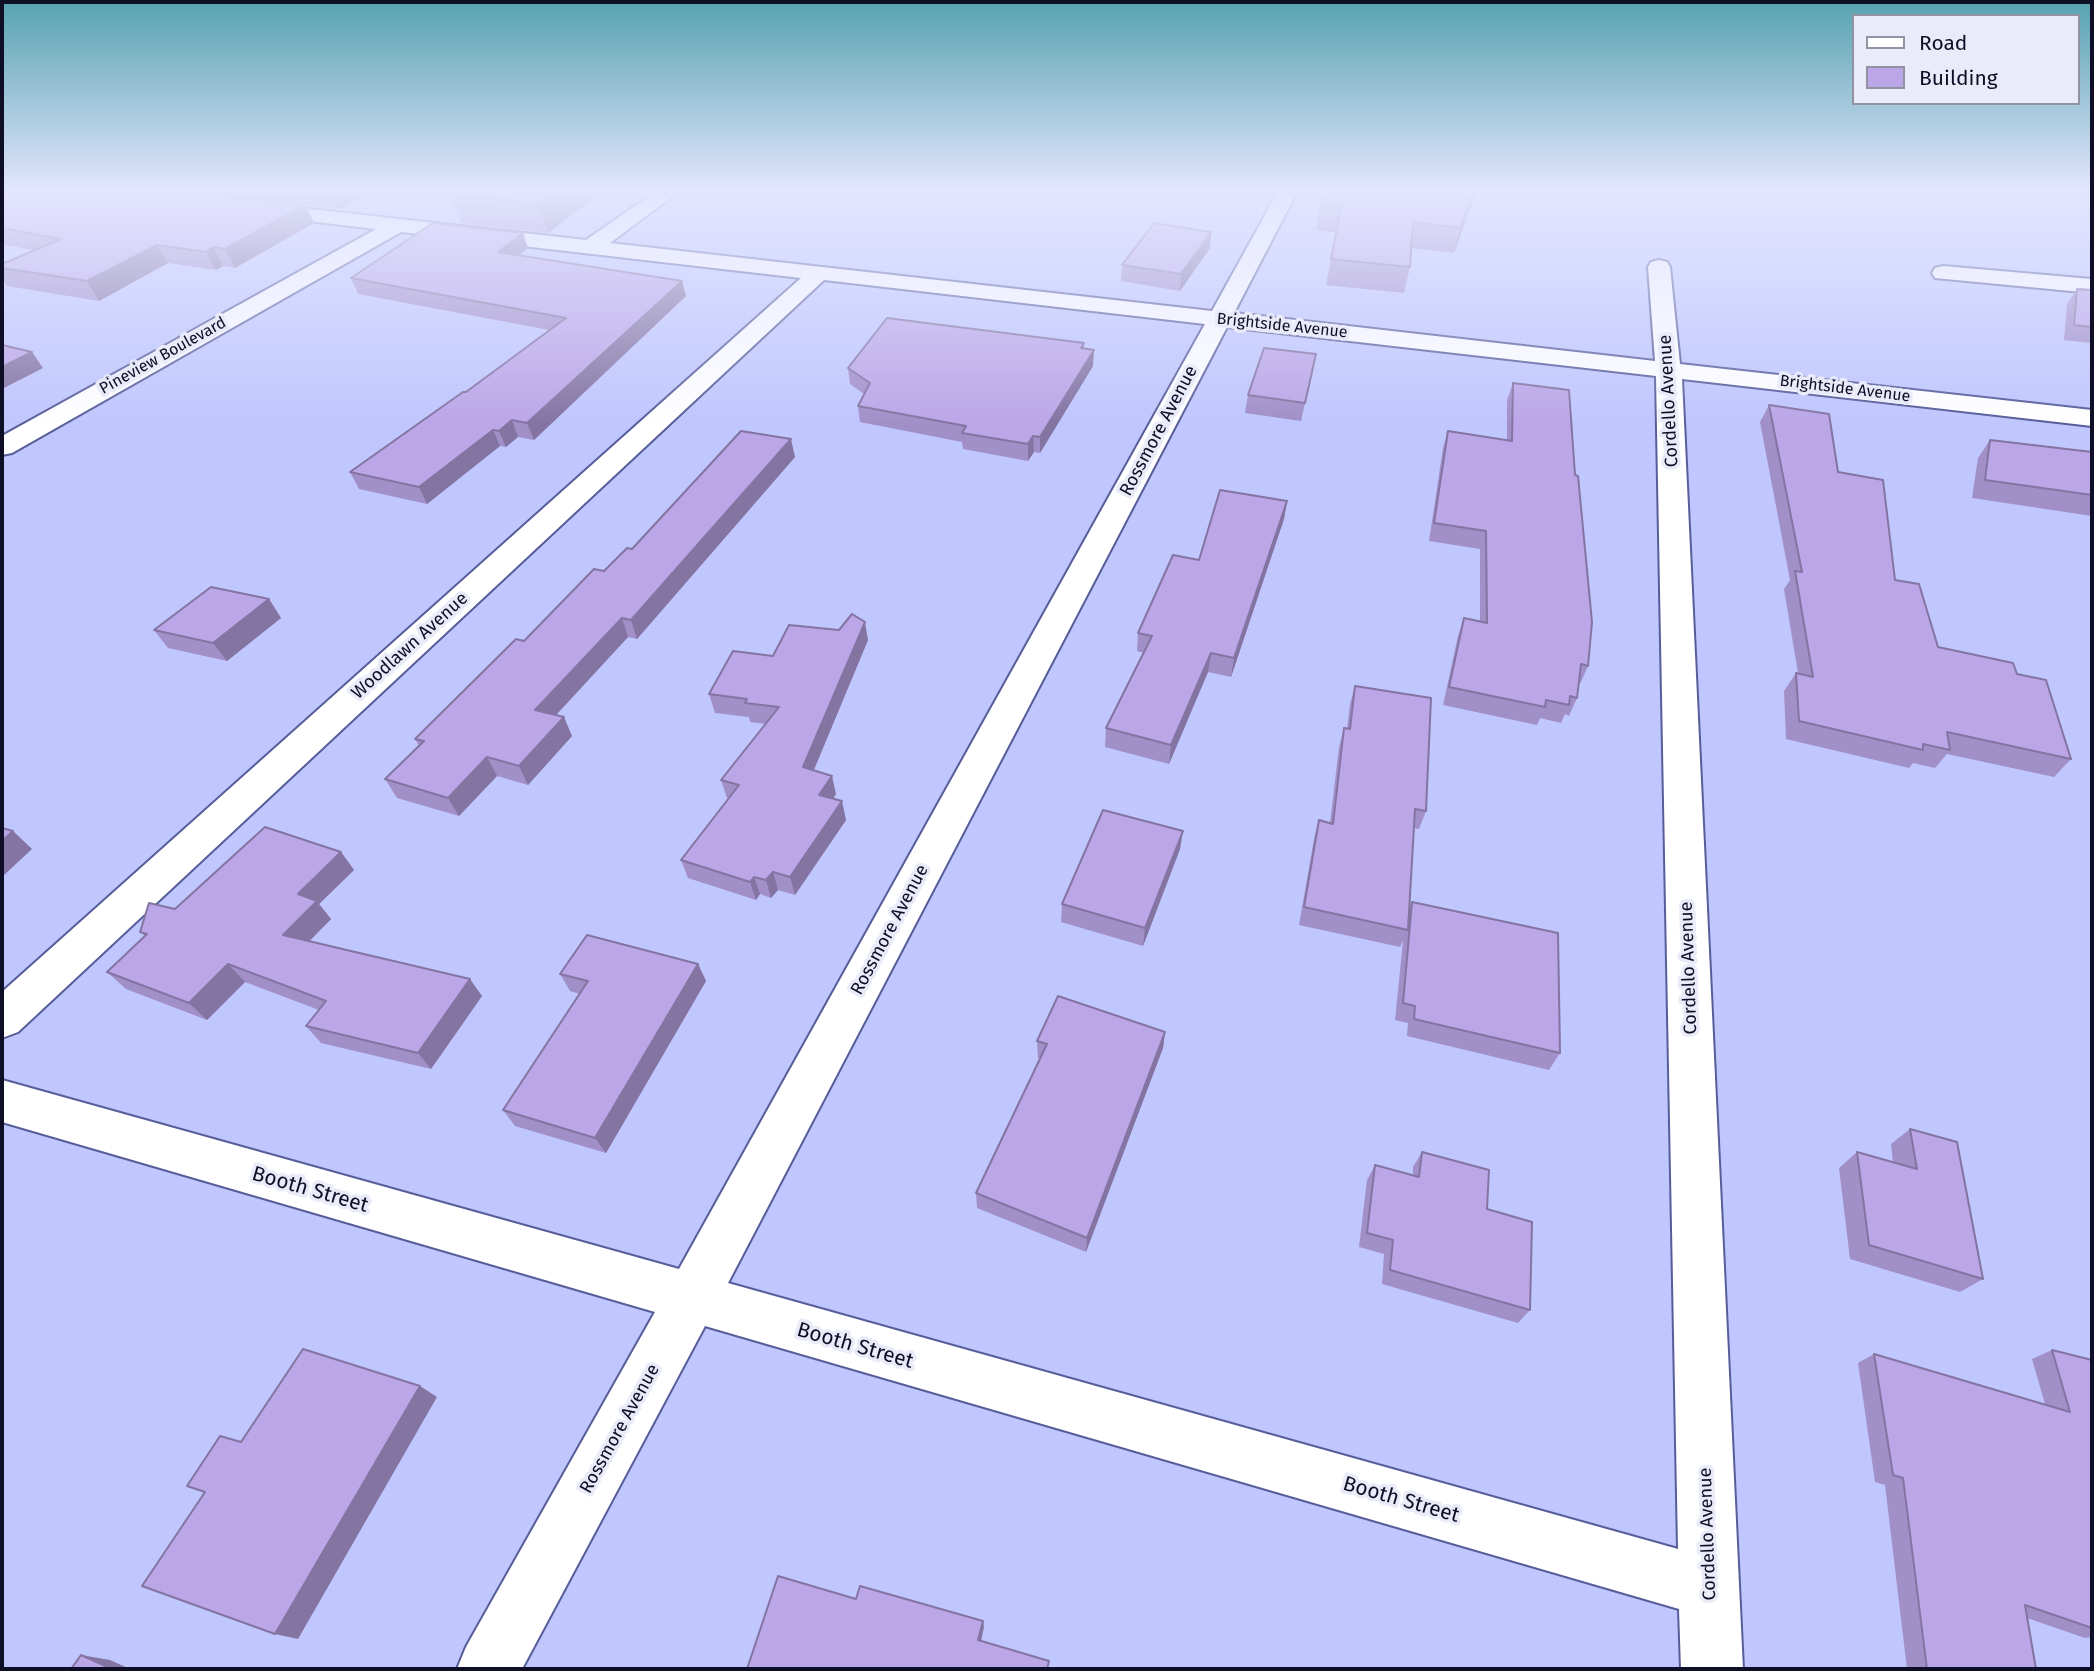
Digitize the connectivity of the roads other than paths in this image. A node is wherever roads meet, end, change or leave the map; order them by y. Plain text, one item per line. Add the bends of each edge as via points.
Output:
1 (1659, 267) dead end
2 (321, 268) edge
3 (767, 268) edge
4 (1247, 268) edge
5 (1943, 273) dead end
6 (818, 274) junction
7 (2092, 286) edge
8 (1219, 318) junction
9 (1669, 369) junction
10 (2092, 418) edge
11 (2, 447) edge
12 (2, 1018) edge
13 (2, 1101) edge
14 (691, 1299) junction
15 (1710, 1588) junction
16 (488, 1669) edge
17 (1712, 1669) edge

1 - 9 street, Cordello Avenue
2 - 11 street, Pineview Boulevard
3 - 6 street, Brightside Avenue
4 - 8 street, Rossmore Avenue
5 - 7 street
6 - 8 street, Brightside Avenue
6 - 12 street, Woodlawn Avenue
8 - 9 street, Brightside Avenue
8 - 14 street, Rossmore Avenue
9 - 10 street, Brightside Avenue
9 - 15 street, Cordello Avenue
13 - 14 street, Booth Street
14 - 15 street, Booth Street
14 - 16 street, Rossmore Avenue
15 - 17 street, Cordello Avenue

